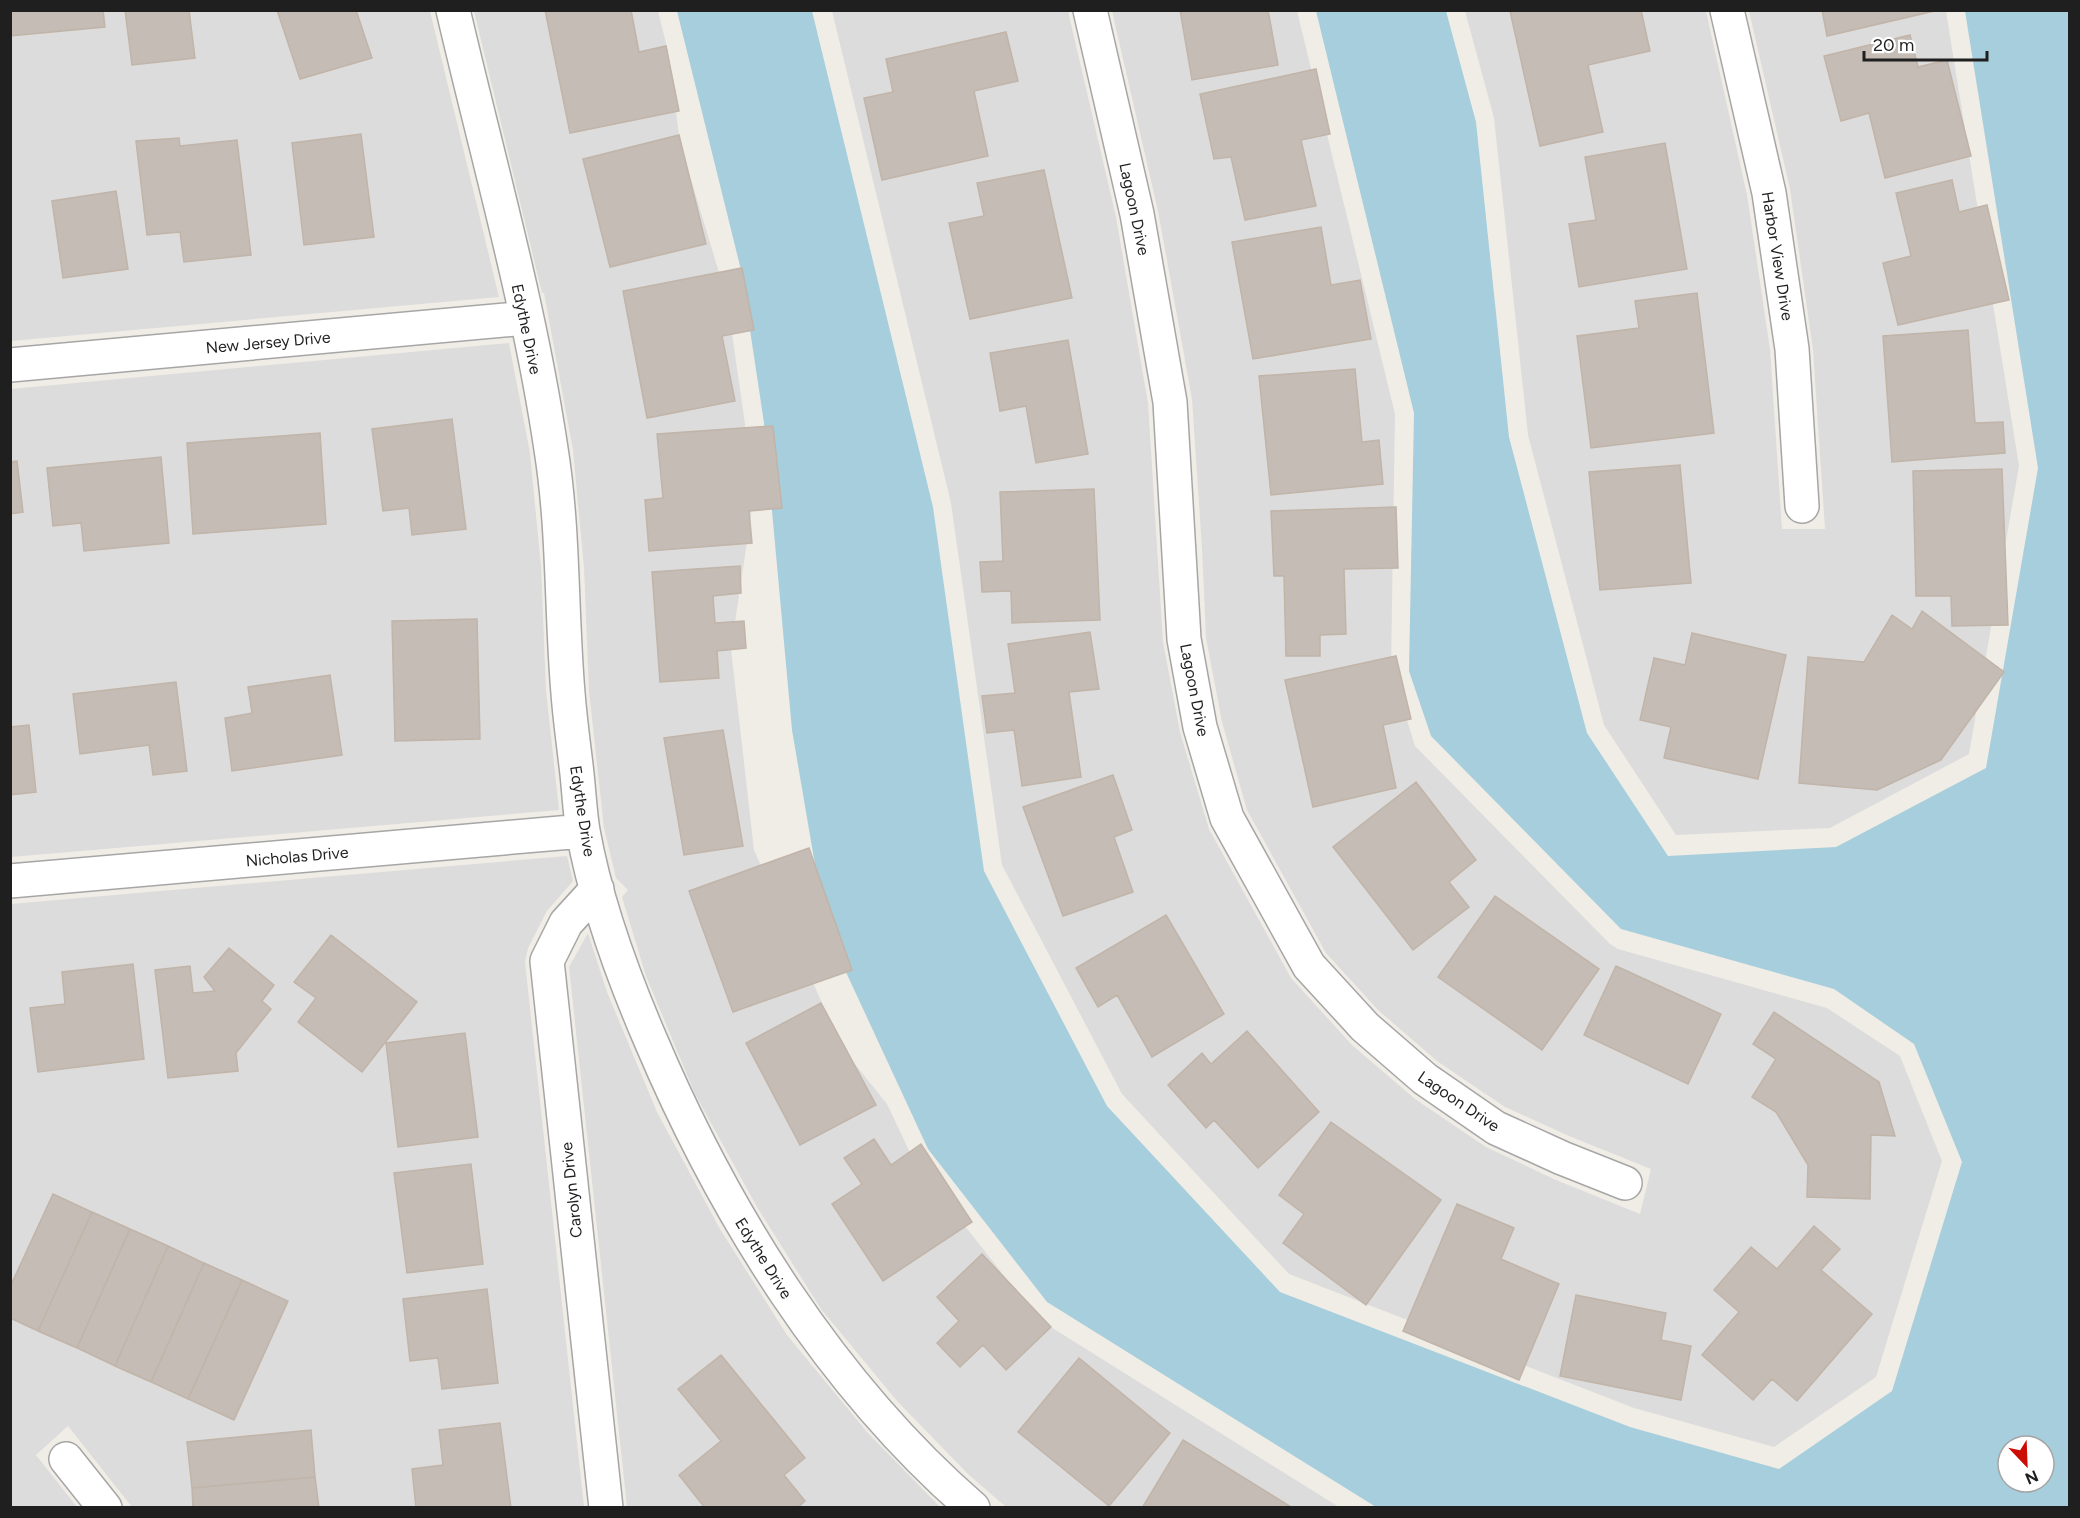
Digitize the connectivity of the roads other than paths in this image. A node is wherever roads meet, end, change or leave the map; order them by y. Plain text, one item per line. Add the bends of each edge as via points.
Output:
1 (453, 10) edge
2 (1090, 10) edge
3 (1727, 10) edge
4 (526, 318) junction
5 (10, 365) edge
6 (1802, 506) dead end
7 (583, 831) junction
8 (10, 881) edge
9 (597, 889) junction
10 (1625, 1183) dead end
11 (66, 1459) dead end
12 (105, 1508) edge
13 (606, 1508) edge
14 (973, 1508) edge

1 - 4 street, Edythe Drive
2 - 10 street, Lagoon Drive via 1137,214 1170,402 1184,639 1200,727 1227,818 1309,966 1365,1027 1425,1079 1496,1128
3 - 6 street, Harbor View Drive via 1769,193 1792,349
4 - 5 street, New Jersey Drive
4 - 7 street, Edythe Drive via 552,451 563,567 567,691
7 - 8 street, Nicholas Drive
7 - 9 street, Edythe Drive
9 - 13 street, Carolyn Drive via 566,923 547,961
9 - 14 street, Edythe Drive via 626,983 672,1092 739,1219 805,1323 882,1417
11 - 12 street

